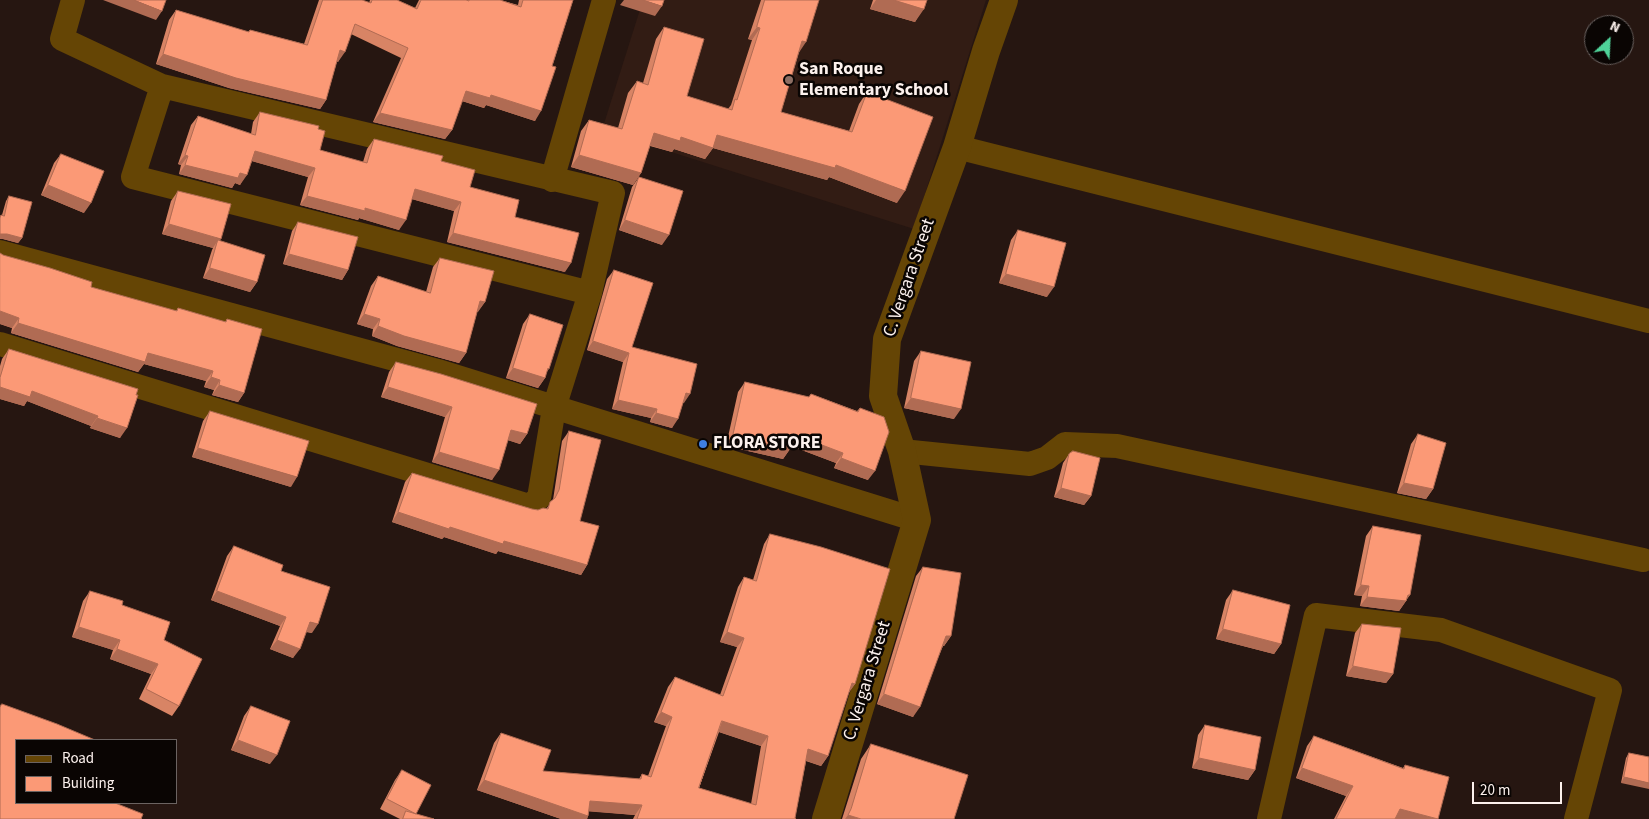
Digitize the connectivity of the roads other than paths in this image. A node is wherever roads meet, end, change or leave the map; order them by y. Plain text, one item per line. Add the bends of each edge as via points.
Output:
1 (72, 0) edge
2 (604, 0) edge
3 (1004, 0) edge
4 (162, 86) junction
5 (957, 147) junction
6 (552, 180) junction
7 (0, 252) edge
8 (590, 293) junction
9 (1649, 321) edge
10 (0, 344) edge
11 (554, 408) junction
12 (902, 452) junction
13 (917, 520) junction
14 (1643, 560) dead end
15 (826, 819) edge
16 (1269, 819) edge
17 (1576, 819) edge

1 - 4 street via 62,39
2 - 6 street
3 - 5 street, C. Vergara Street
4 - 6 street
4 - 8 street via 133,177
5 - 9 street
5 - 12 street, C. Vergara Street via 887,339 882,396
6 - 8 street via 613,193
7 - 11 street via 438,371
8 - 11 street
10 - 11 street via 529,506 539,498
11 - 13 street
12 - 13 street, C. Vergara Street
12 - 14 street via 1030,464 1047,458 1065,444 1117,446
13 - 15 street, C. Vergara Street
16 - 17 street via 1316,616 1441,630 1610,690

